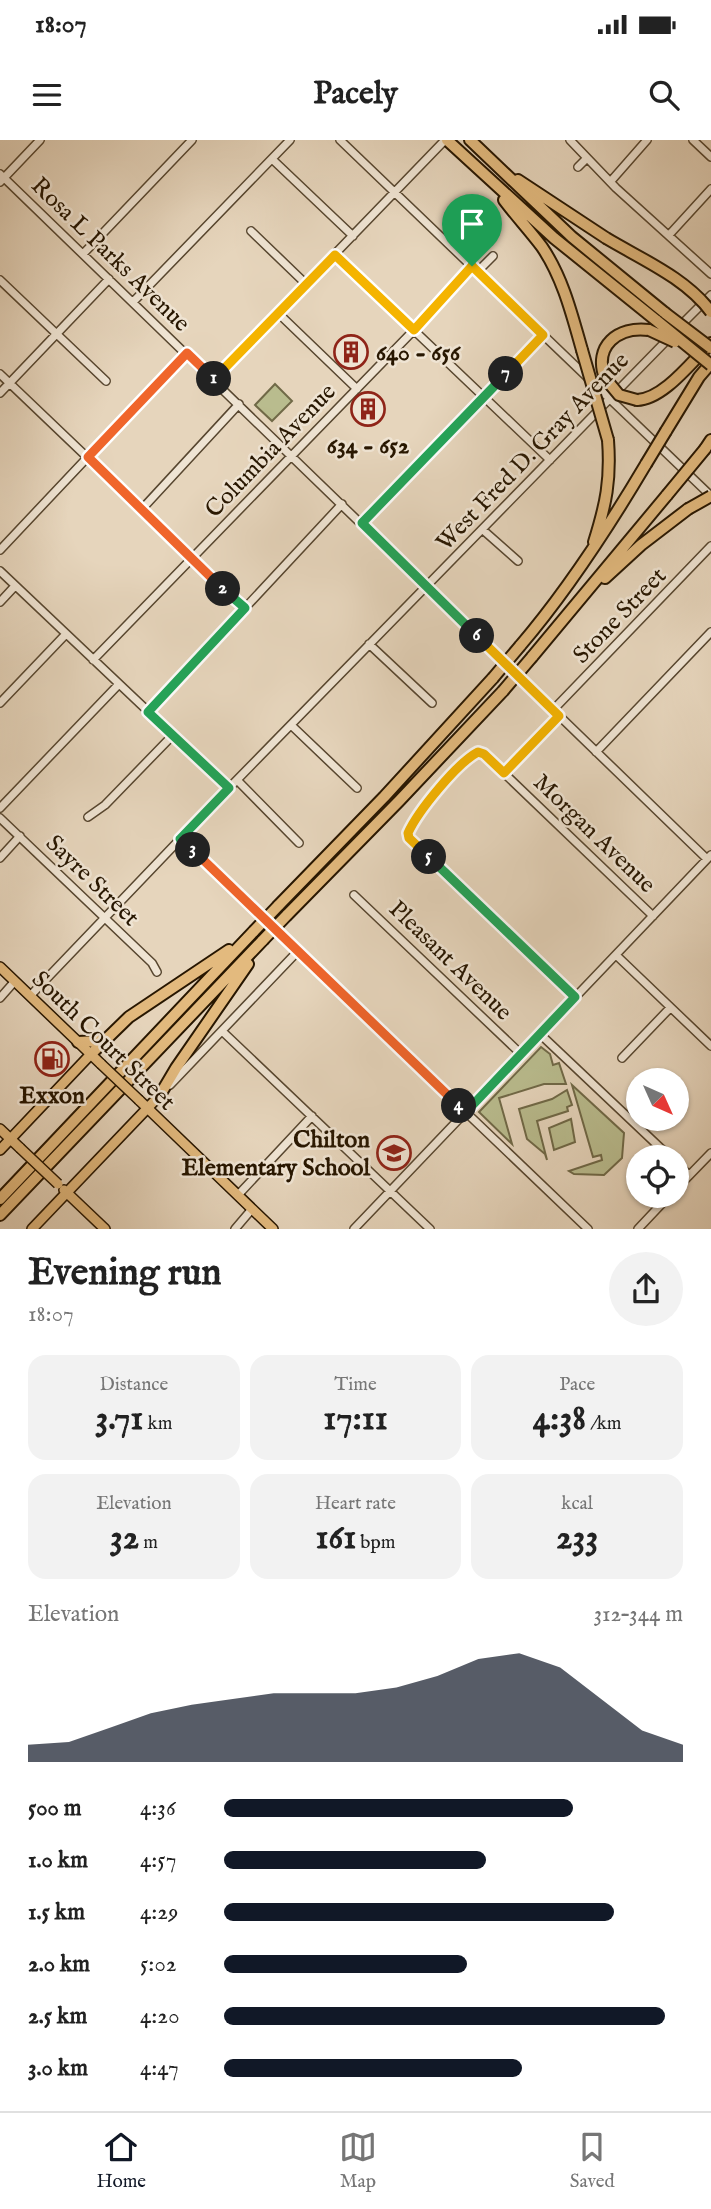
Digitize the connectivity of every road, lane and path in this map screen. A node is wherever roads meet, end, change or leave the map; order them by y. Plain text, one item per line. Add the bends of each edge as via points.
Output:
1 (40, 140) edge
2 (192, 140) edge
3 (290, 140) edge
4 (340, 140) edge
5 (446, 140) edge
6 (570, 140) edge
7 (647, 140) edge
8 (693, 140) edge
9 (472, 142) edge
10 (711, 157) edge
11 (587, 158) junction
12 (272, 159) junction
13 (493, 162) junction
14 (578, 167) dead end
15 (486, 175) junction
16 (1, 178) edge
17 (611, 181) junction
18 (711, 189) edge
19 (396, 192) junction
20 (251, 231) dead end
21 (668, 235) junction
22 (353, 236) junction
23 (83, 254) junction
24 (335, 255) junction
25 (493, 256) dead end
26 (475, 269) junction
27 (711, 274) edge
28 (109, 279) junction
29 (0, 280) edge
30 (306, 284) junction
31 (711, 295) edge
32 (133, 302) junction
33 (711, 312) edge
34 (278, 313) junction
35 (661, 317) junction
36 (414, 330) junction
37 (57, 334) junction
38 (543, 335) junction
39 (711, 343) edge
40 (711, 348) edge
41 (694, 351) junction
42 (187, 353) junction
43 (711, 364) edge
44 (0, 374) edge
45 (711, 375) edge
46 (214, 379) junction
47 (106, 381) dead end
48 (9, 383) junction
49 (357, 389) junction
50 (0, 393) edge
51 (484, 397) junction
52 (610, 399) junction
53 (686, 399) junction
54 (239, 404) junction
55 (709, 444) edge
56 (292, 455) junction
57 (88, 457) junction
58 (550, 460) junction
59 (711, 496) edge
60 (342, 504) junction
61 (142, 509) junction
62 (362, 523) junction
63 (483, 530) junction
64 (711, 546) edge
65 (0, 550) edge
66 (589, 554) junction
67 (191, 558) junction
68 (518, 561) dead end
69 (0, 571) edge
70 (15, 586) junction
71 (427, 587) junction
72 (0, 602) edge
73 (245, 608) junction
74 (572, 609) junction
75 (711, 632) edge
76 (65, 634) junction
77 (369, 644) junction
78 (93, 660) junction
79 (119, 684) junction
80 (432, 702) dead end
81 (0, 703) edge
82 (148, 712) junction
83 (556, 713) junction
84 (290, 725) junction
85 (173, 735) junction
86 (596, 752) junction
87 (504, 773) junction
88 (237, 780) junction
89 (229, 788) junction
90 (356, 788) dead end
91 (0, 808) edge
92 (88, 817) dead end
93 (0, 818) edge
94 (20, 836) junction
95 (180, 839) junction
96 (299, 844) dead end
97 (709, 857) edge
98 (0, 858) edge
99 (354, 895) dead end
100 (653, 916) junction
101 (104, 918) junction
102 (254, 931) junction
103 (263, 940) junction
104 (298, 951) junction
105 (616, 955) junction
106 (0, 967) edge
107 (157, 972) dead end
108 (15, 981) junction
109 (30, 996) junction
110 (575, 997) junction
111 (0, 998) edge
112 (670, 1008) junction
113 (222, 1031) junction
114 (540, 1034) junction
115 (106, 1037) junction
116 (78, 1042) junction
117 (711, 1046) edge
118 (91, 1054) junction
119 (521, 1054) junction
120 (622, 1058) dead end
121 (160, 1095) junction
122 (148, 1108) junction
123 (466, 1112) junction
124 (312, 1116) junction
125 (0, 1129) edge
126 (10, 1139) junction
127 (657, 1145) edge
128 (0, 1150) edge
129 (711, 1153) edge
130 (708, 1161) edge
131 (689, 1175) edge
132 (390, 1191) junction
133 (67, 1193) junction
134 (238, 1195) junction
135 (0, 1199) edge
136 (658, 1208) edge
137 (253, 1209) junction
138 (0, 1215) edge
139 (32, 1229) edge
140 (105, 1229) edge
141 (235, 1229) edge
142 (273, 1229) edge
143 (354, 1229) edge
144 (430, 1229) edge
145 (588, 1229) edge
146 (638, 1229) edge

1 - 16 street
2 - 23 street
3 - 12 street
4 - 19 street
5 - 15 highway
5 - 19 street
6 - 11 street
7 - 17 street
8 - 10 street
9 - 13 highway
11 - 14 street
11 - 17 street
12 - 22 street
12 - 32 street
13 - 33 highway, bridge via 682,284
13 - 35 highway
15 - 35 highway via 554,238
15 - 66 highway, bridge via 550,261 569,304 608,440 608,492
16 - 23 street, Rosa L Parks Avenue
17 - 21 street
18 - 21 street
19 - 22 street
19 - 26 street
20 - 30 street
21 - 27 street
22 - 24 street
23 - 28 street, Rosa L Parks Avenue
24 - 30 street
24 - 36 street
25 - 26 street, Columbia Avenue
26 - 36 street, Columbia Avenue
26 - 38 street via 532,317
28 - 32 street, Rosa L Parks Avenue
28 - 37 street
29 - 37 street
30 - 34 street
31 - 52 street, West Fred D. Gray Avenue
32 - 42 street, Rosa L Parks Avenue
34 - 46 street
34 - 49 street
35 - 40 highway, bridge
35 - 41 highway, bridge
36 - 49 street, Columbia Avenue
36 - 51 street
37 - 47 street
37 - 48 street
38 - 51 street
38 - 52 street
39 - 41 highway, bridge via 658,394 646,399 624,397 605,378 602,359 610,342 626,331 649,330
41 - 43 highway, bridge
42 - 46 street, Rosa L Parks Avenue
42 - 57 street
43 - 53 highway
44 - 48 street
45 - 53 highway
46 - 54 street, Rosa L Parks Avenue
48 - 50 street
48 - 57 street
49 - 56 street, Columbia Avenue
51 - 58 street
51 - 62 street
52 - 58 street, West Fred D. Gray Avenue
52 - 59 street
53 - 66 highway, bridge
54 - 56 street, Rosa L Parks Avenue
54 - 61 street
55 - 74 highway, bridge
56 - 60 street, Rosa L Parks Avenue
56 - 67 street, Columbia Avenue
57 - 61 street
57 - 65 street
58 - 63 street, West Fred D. Gray Avenue
59 - 74 highway, bridge via 641,545
60 - 62 street, Rosa L Parks Avenue
60 - 73 street
61 - 67 street
62 - 71 street, Rosa L Parks Avenue
63 - 68 street
63 - 71 street, West Fred D. Gray Avenue
64 - 83 street, Stone Street
66 - 102 highway, bridge via 493,678
67 - 73 street
67 - 78 street, Columbia Avenue
69 - 70 street
70 - 72 street
70 - 76 street
71 - 77 street, West Fred D. Gray Avenue
71 - 83 street, Rosa L Parks Avenue
73 - 82 street
74 - 103 highway, bridge via 408,793
75 - 86 street
76 - 78 street
76 - 81 street
77 - 80 street
77 - 84 street, West Fred D. Gray Avenue
78 - 79 street
79 - 82 street
79 - 91 street
82 - 85 street
83 - 86 street, Rosa L Parks Avenue
83 - 87 street, Stone Street
84 - 88 street, West Fred D. Gray Avenue
84 - 90 street
85 - 89 street
85 - 92 street via 105,806
86 - 97 street, Rosa L Parks Avenue
87 - 100 street, Morgan Avenue
87 - 110 street, Morgan Avenue via 484,754 473,755 430,798 408,835
88 - 89 street, West Fred D. Gray Avenue
88 - 96 street
89 - 95 street, West Fred D. Gray Avenue
93 - 94 street, Sayre Street
94 - 98 street
94 - 101 street, Sayre Street
95 - 101 street, West Fred D. Gray Avenue
95 - 104 street
97 - 100 street
99 - 119 street, Pleasant Avenue
100 - 105 street
101 - 107 street, Sayre Street
101 - 109 street, West Fred D. Gray Avenue
102 - 115 highway
102 - 135 highway
103 - 121 highway
103 - 138 highway
104 - 113 street
104 - 123 street
105 - 110 street
105 - 112 street
106 - 108 main road, South Court Street
108 - 109 main road, South Court Street
108 - 111 street
109 - 116 main road, South Court Street
110 - 114 street
112 - 117 street
112 - 120 street
113 - 121 street
113 - 124 street
114 - 119 street
114 - 127 street
115 - 116 highway
115 - 118 highway
116 - 118 main road, South Court Street
118 - 122 main road, South Court Street, bridge
118 - 126 main road
119 - 123 street
121 - 122 main road
122 - 133 main road
122 - 134 main road, South Court Street
123 - 132 street
123 - 145 street
124 - 132 street
124 - 134 street
125 - 126 main road
126 - 128 main road
126 - 133 main road, bridge
129 - 130 street
130 - 131 street
132 - 143 street
132 - 144 street
133 - 139 main road
133 - 140 main road
134 - 137 main road, South Court Street
136 - 146 street
137 - 141 street
137 - 142 main road, South Court Street

